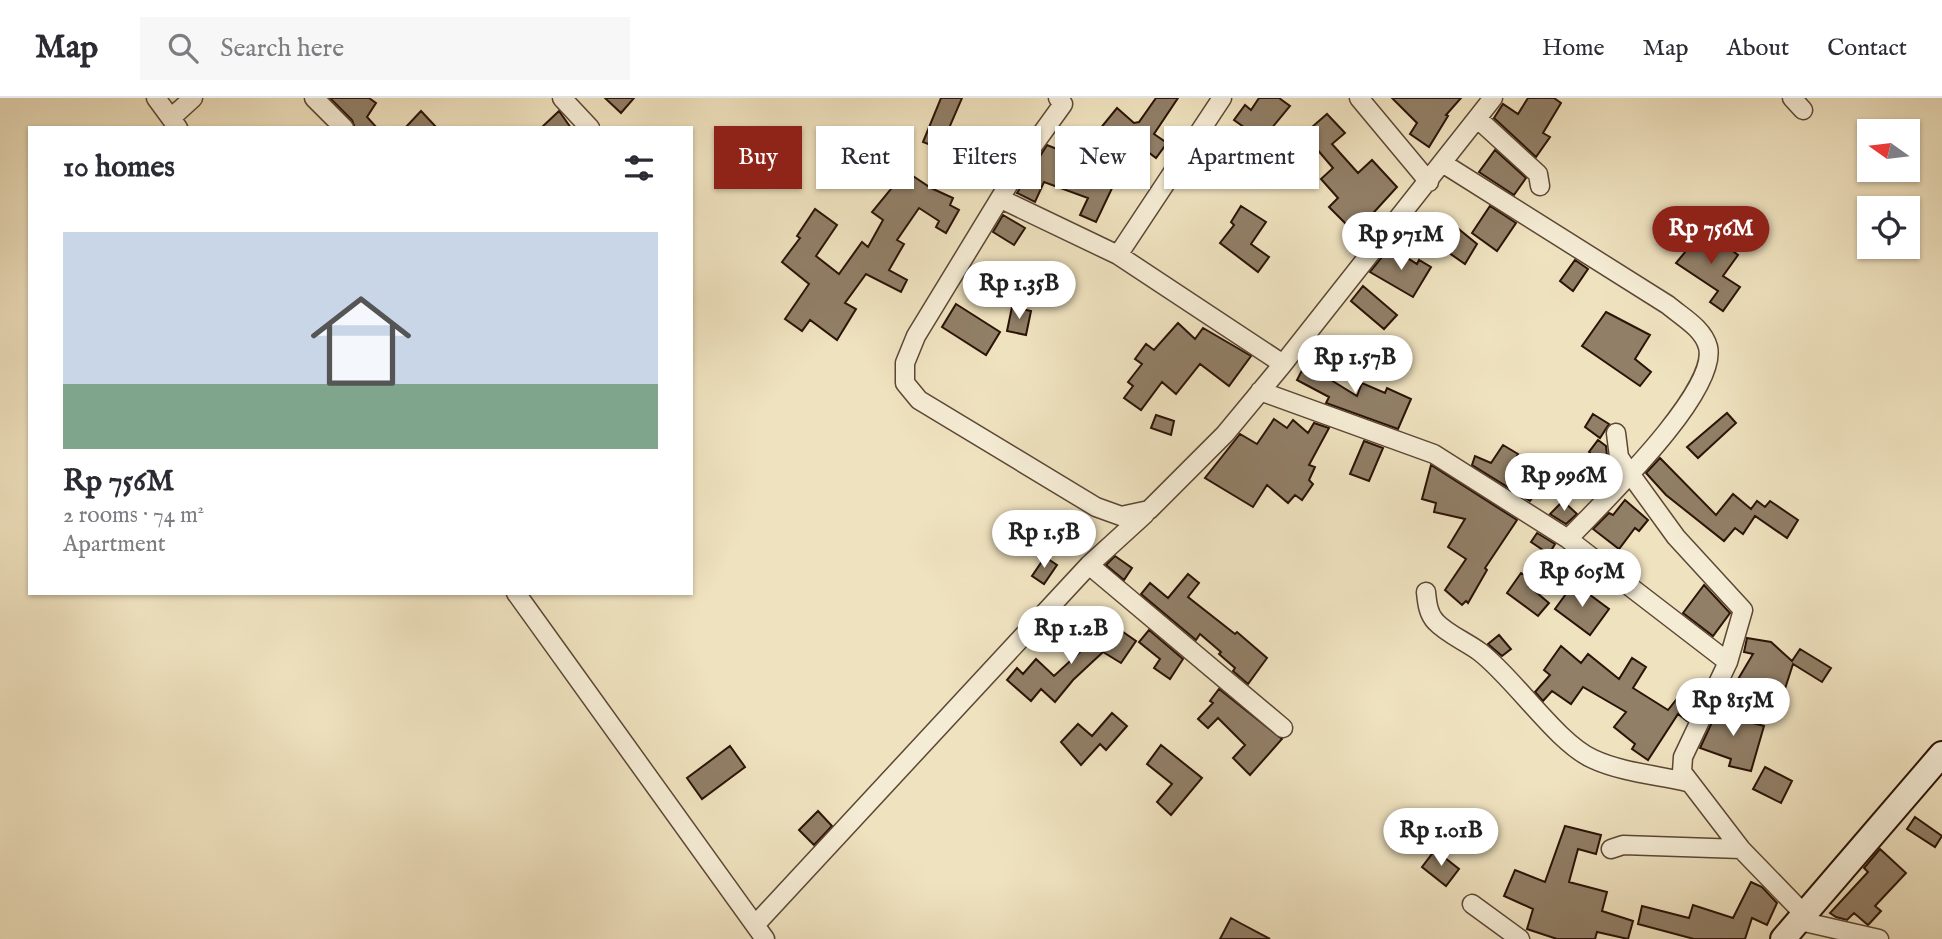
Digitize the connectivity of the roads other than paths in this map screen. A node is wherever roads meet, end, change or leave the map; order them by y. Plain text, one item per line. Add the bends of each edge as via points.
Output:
1 (156, 98) edge
2 (193, 98) edge
3 (314, 98) edge
4 (562, 98) edge
5 (1222, 98) edge
6 (1359, 98) edge
7 (1493, 98) edge
8 (1063, 100) edge
9 (1479, 120) junction
10 (174, 123) edge
11 (342, 126) edge
12 (588, 126) edge
13 (1444, 164) junction
14 (1429, 182) junction
15 (1540, 186) dead end
16 (1002, 200) junction
17 (1118, 255) junction
18 (1283, 364) junction
19 (1260, 391) junction
20 (1616, 433) dead end
21 (1631, 475) junction
22 (1149, 510) junction
23 (1568, 539) junction
24 (1090, 565) junction
25 (1426, 592) dead end
26 (517, 595) edge
27 (1728, 662) junction
28 (1283, 728) dead end
29 (1942, 754) edge
30 (1687, 782) junction
31 (1611, 849) dead end
32 (1741, 849) junction
33 (1472, 904) dead end
34 (1803, 918) junction
35 (760, 932) edge
36 (1520, 939) edge
37 (1783, 939) edge
38 (1879, 939) edge

1 - 10 street
2 - 10 street
3 - 11 street
4 - 12 street
5 - 17 street
6 - 14 street
7 - 9 street
8 - 16 street
9 - 13 street
9 - 15 street via 1538,174
13 - 14 street
13 - 21 street via 1668,305 1701,332 1709,361 1702,381
14 - 18 street
16 - 17 street
16 - 22 street via 916,336 905,363 905,383 919,400 1096,508 1121,516
17 - 18 street
18 - 19 street
19 - 22 street via 1225,434
19 - 23 street via 1424,449
20 - 21 street via 1619,457
21 - 23 street
21 - 27 street via 1676,537 1742,606 1743,617
22 - 24 street
23 - 27 street
24 - 28 street
24 - 35 street
25 - 30 street via 1436,622 1514,681 1583,753 1604,763
26 - 35 street
27 - 30 street via 1683,757
29 - 34 main road
30 - 32 street
31 - 32 street via 1623,845
32 - 34 street
33 - 36 street
34 - 37 main road
34 - 38 street

